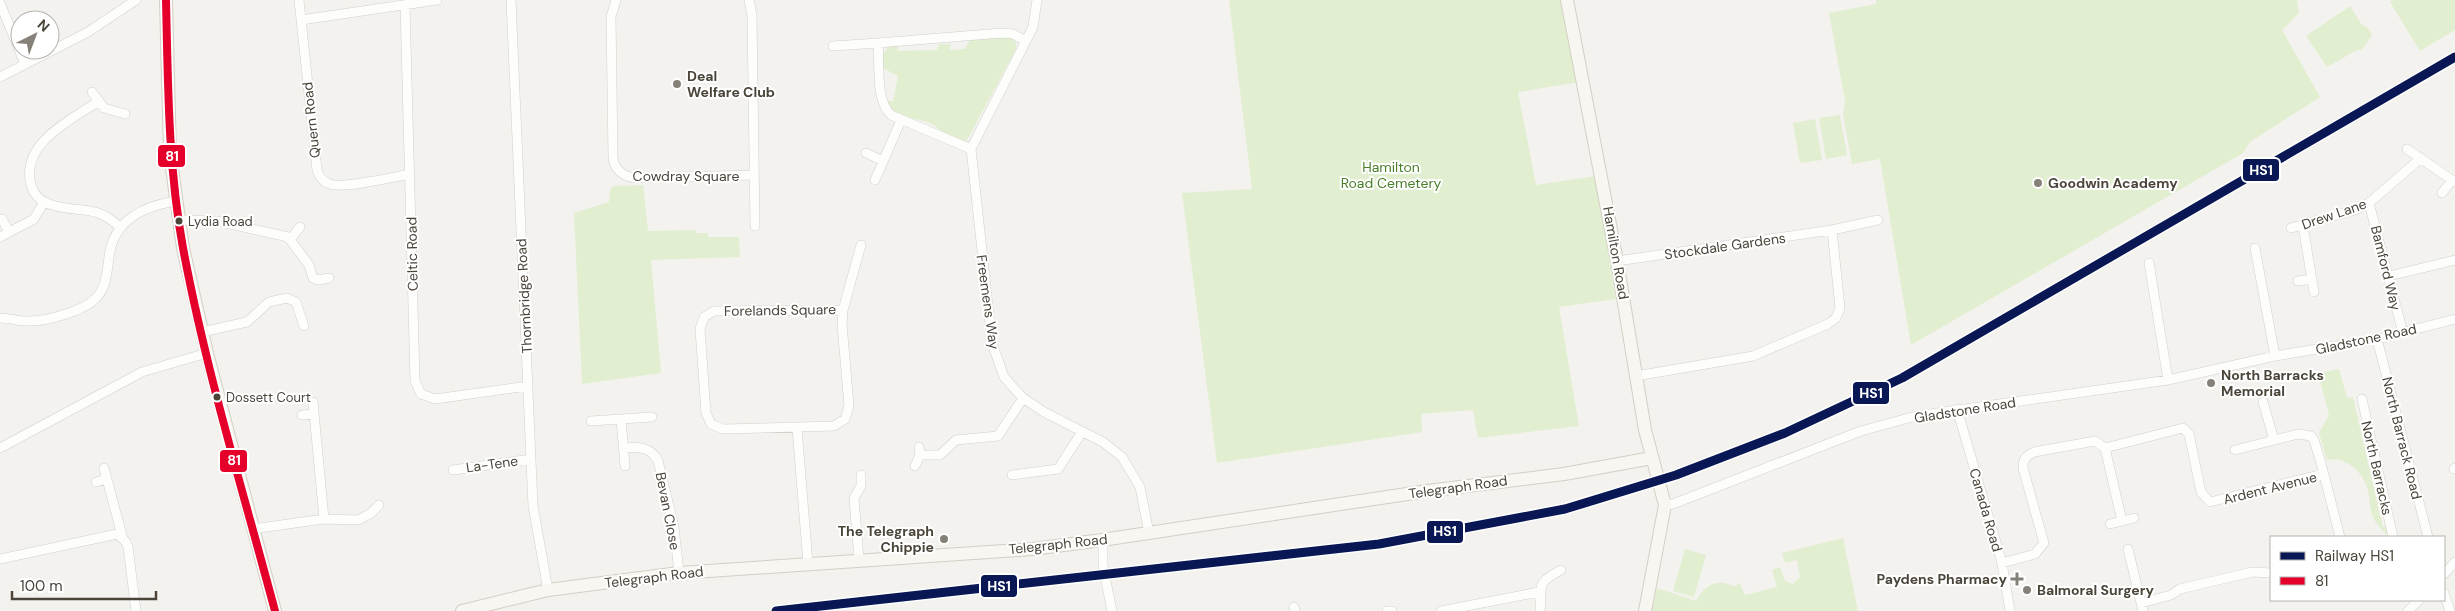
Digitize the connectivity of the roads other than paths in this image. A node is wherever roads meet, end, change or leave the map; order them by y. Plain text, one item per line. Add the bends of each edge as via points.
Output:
1 (136, 0) edge
2 (166, 0) edge
3 (299, 0) edge
4 (437, 0) edge
5 (511, 0) edge
6 (616, 0) edge
7 (748, 0) edge
8 (1037, 0) edge
9 (1568, 0) edge
10 (0, 3) edge
11 (405, 5) junction
12 (301, 20) junction
13 (1026, 41) junction
14 (878, 44) junction
15 (832, 46) dead end
16 (25, 64) junction
17 (0, 77) edge
18 (92, 92) dead end
19 (99, 101) junction
20 (125, 114) dead end
21 (901, 120) junction
22 (971, 149) junction
23 (2407, 149) dead end
24 (866, 153) dead end
25 (2421, 158) junction
26 (883, 161) junction
27 (410, 174) junction
28 (753, 175) junction
29 (875, 180) dead end
30 (2454, 181) edge
31 (2442, 193) dead end
32 (176, 201) junction
33 (44, 202) junction
34 (2370, 203) junction
35 (2, 220) dead end
36 (178, 220) junction
37 (1878, 220) dead end
38 (755, 226) dead end
39 (2302, 226) junction
40 (120, 227) junction
41 (300, 227) dead end
42 (2291, 228) dead end
43 (1832, 230) junction
44 (9, 232) junction
45 (0, 237) edge
46 (288, 238) junction
47 (861, 245) dead end
48 (2255, 248) dead end
49 (2455, 260) edge
50 (1618, 261) junction
51 (2149, 263) dead end
52 (2390, 276) junction
53 (329, 278) dead end
54 (2312, 279) junction
55 (2298, 281) dead end
56 (2314, 292) dead end
57 (843, 310) junction
58 (0, 318) edge
59 (2455, 319) edge
60 (304, 326) dead end
61 (202, 332) junction
62 (2403, 333) junction
63 (2377, 339) junction
64 (207, 353) junction
65 (2275, 356) junction
66 (1636, 376) junction
67 (2168, 380) junction
68 (528, 386) junction
69 (1023, 398) junction
70 (2362, 399) dead end
71 (313, 402) dead end
72 (2263, 402) dead end
73 (1957, 409) junction
74 (314, 414) junction
75 (302, 415) dead end
76 (652, 417) dead end
77 (621, 419) junction
78 (591, 421) dead end
79 (796, 428) junction
80 (1082, 432) junction
81 (2274, 440) junction
82 (0, 448) edge
83 (623, 448) junction
84 (2105, 448) junction
85 (2235, 450) dead end
86 (1652, 458) junction
87 (531, 459) junction
88 (624, 466) dead end
89 (915, 466) dead end
90 (104, 468) dead end
91 (453, 470) dead end
92 (2323, 474) junction
93 (861, 475) dead end
94 (1012, 475) dead end
95 (107, 479) junction
96 (96, 482) dead end
97 (379, 504) dead end
98 (1665, 505) junction
99 (2134, 518) dead end
100 (324, 519) junction
101 (2122, 521) junction
102 (2110, 524) dead end
103 (252, 529) junction
104 (1149, 533) junction
105 (2340, 536) edge
106 (2393, 536) edge
107 (2428, 536) edge
108 (123, 539) junction
109 (1103, 540) junction
110 (2128, 549) dead end
111 (0, 559) edge
112 (859, 560) junction
113 (2455, 562) edge
114 (2002, 563) junction
115 (808, 564) junction
116 (1561, 570) dead end
117 (679, 573) junction
118 (2270, 573) edge
119 (2445, 573) edge
120 (548, 590) junction
121 (1539, 592) junction
122 (2445, 596) edge
123 (2418, 601) edge
124 (2142, 607) edge
125 (136, 611) edge
126 (275, 611) edge
127 (462, 611) edge
128 (1112, 611) edge
129 (1387, 611) edge
130 (1392, 611) edge
131 (1441, 611) edge
132 (1540, 611) edge
133 (1644, 611) edge
134 (2010, 611) edge
135 (2408, 611) edge
136 (2450, 611) edge

1 - 16 street via 88,32
2 - 32 street via 168,112
3 - 12 street, Quern Road
4 - 11 street
5 - 68 street, Thornbridge Road
6 - 28 street, Cowdray Square via 611,17 613,157 617,169 634,178
7 - 28 street, Cowdray Square via 752,15
8 - 13 street via 1037,16
9 - 50 street, Hamilton Road
10 - 16 street
11 - 12 street
11 - 27 street, Celtic Road
12 - 27 street, Quern Road via 319,176 337,186
13 - 14 street via 1013,34 1002,33
13 - 22 street
14 - 15 street
14 - 21 street via 883,105 891,115
16 - 17 street
18 - 19 street
19 - 20 street via 104,108
19 - 33 street via 44,140 34,156 30,177 38,197
21 - 22 street
21 - 26 street
22 - 69 street, Freemens Way via 992,343 1004,377
23 - 25 street
24 - 26 street
25 - 30 street
25 - 34 street, Drew Lane
26 - 29 street
27 - 68 street, Celtic Road via 417,389 428,398 435,399
28 - 38 street
30 - 31 street
32 - 36 street
32 - 40 street via 145,208
33 - 40 street via 53,206 88,209 103,214
33 - 44 street via 34,219
34 - 39 street, Drew Lane
34 - 52 street, Bamford Way
35 - 44 street
36 - 46 street via 217,222
36 - 61 street
37 - 43 street, Stockdale Gardens
39 - 42 street, Drew Lane
39 - 54 street
40 - 58 street via 114,236 104,286 87,305 37,320
41 - 46 street
43 - 50 street, Stockdale Gardens
43 - 66 street via 1840,308 1836,318 1828,324 1752,356
44 - 45 street
46 - 53 street via 309,265 313,278
47 - 57 street, Forelands Square
48 - 65 street
49 - 52 street
50 - 66 street, Hamilton Road
51 - 67 street
52 - 62 street, Bamford Way
54 - 55 street
54 - 56 street
57 - 79 street, Forelands Square via 848,413 840,424 834,426
57 - 79 street, Forelands Square via 714,311 701,323 706,413 711,424 723,429
59 - 62 street, Gladstone Road
60 - 61 street via 296,302 287,298 265,305 247,322
61 - 64 street
62 - 63 street, Gladstone Road
63 - 65 street, Gladstone Road
63 - 107 street, North Barrack Road
64 - 82 street via 142,372
64 - 103 street
65 - 67 street, Gladstone Road
66 - 86 street, Hamilton Road
67 - 73 street, Gladstone Road
68 - 87 street, Thornbridge Road
69 - 80 street, Freemens Way
69 - 89 street via 998,436 956,440 940,455 919,451
70 - 106 street, North Barracks
71 - 74 street
72 - 81 street
73 - 98 street, Gladstone Road via 1861,431
73 - 114 street, Canada Road
74 - 75 street
74 - 100 street
76 - 77 street
77 - 78 street
77 - 83 street
79 - 115 street
80 - 94 street via 1058,470
80 - 104 street, Freemens Way via 1109,446 1129,466 1140,487
81 - 85 street
81 - 92 street, Ardent Avenue via 2308,434 2314,440
83 - 88 street
83 - 117 street, Bevan Close via 644,447 658,461 674,527
84 - 92 street, Ardent Avenue via 2182,428 2189,434 2201,492 2210,502
84 - 101 street
84 - 114 street, Ardent Avenue via 2096,441 2028,455 2023,461 2023,468 2044,542 2035,554
86 - 98 street, Hamilton Road
86 - 104 street, Telegraph Road via 1564,474
87 - 91 street, La-Tene
87 - 120 street, Thornbridge Road via 533,506
90 - 95 street
92 - 105 street, Ardent Avenue
93 - 112 street via 861,486 854,498
95 - 96 street
95 - 108 street
97 - 100 street via 358,520
98 - 133 street
99 - 101 street
100 - 103 street
101 - 102 street
103 - 126 street
104 - 109 street, Telegraph Road
108 - 111 street via 111,534
108 - 125 street via 128,547
109 - 112 street, Telegraph Road via 1033,549
109 - 128 street via 1103,566
110 - 124 street
112 - 115 street, Telegraph Road
113 - 119 street
114 - 134 street, Canada Road
115 - 117 street, Telegraph Road
116 - 121 street via 1545,578
117 - 120 street, Telegraph Road
118 - 124 street via 2252,572 2180,589
120 - 127 street, Telegraph Road
121 - 131 street
121 - 132 street
122 - 136 street
123 - 135 street
129 - 130 street

